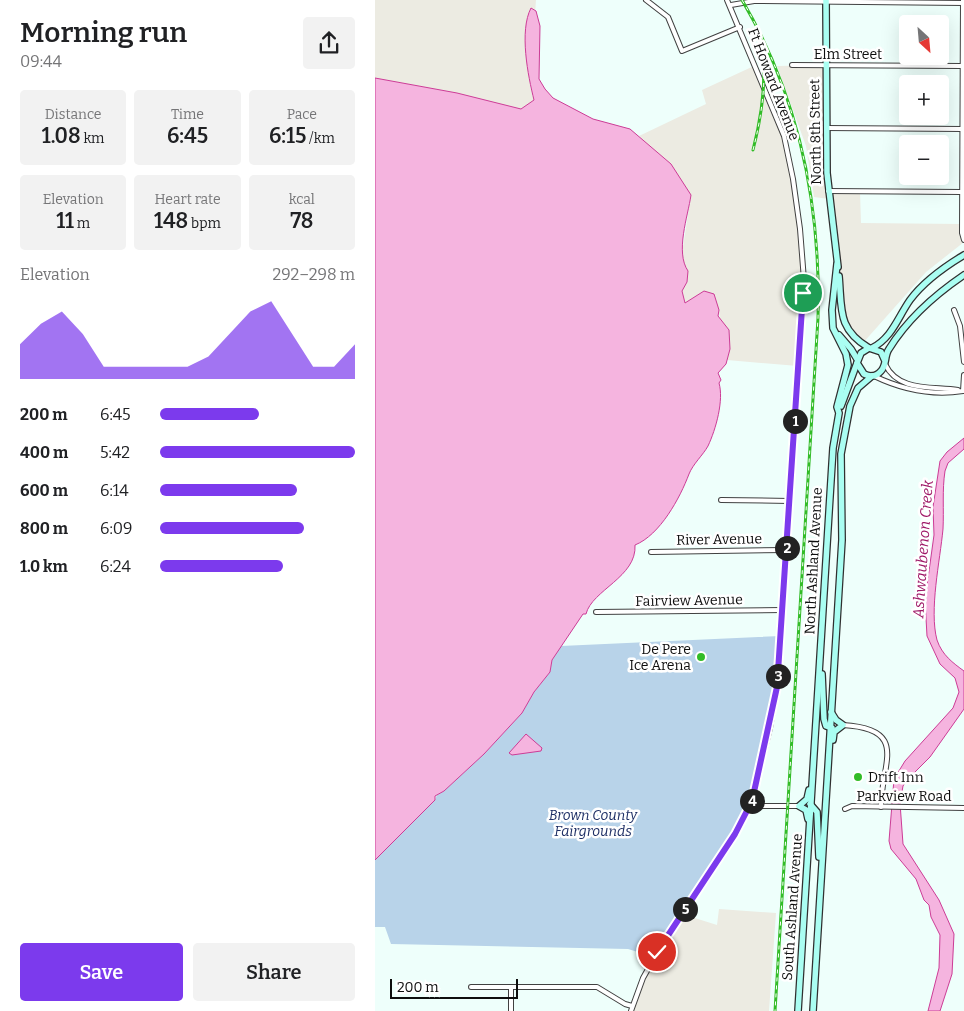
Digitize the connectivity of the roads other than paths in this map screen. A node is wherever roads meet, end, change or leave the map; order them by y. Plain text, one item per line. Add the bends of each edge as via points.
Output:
1 (647, 0) edge
2 (727, 0) edge
3 (826, 1) edge
4 (964, 2) edge
5 (731, 6) junction
6 (740, 27) junction
7 (792, 65) dead end
8 (826, 65) junction
9 (963, 66) edge
10 (826, 128) junction
11 (963, 129) junction
12 (828, 191) junction
13 (962, 192) junction
14 (964, 240) edge
15 (964, 256) edge
16 (837, 264) junction
17 (964, 276) edge
18 (954, 310) dead end
19 (834, 324) junction
20 (871, 348) junction
21 (857, 362) junction
22 (964, 362) edge
23 (885, 363) junction
24 (964, 375) edge
25 (873, 376) junction
26 (964, 391) edge
27 (839, 413) junction
28 (721, 500) dead end
29 (790, 501) junction
30 (787, 550) junction
31 (651, 552) dead end
32 (783, 610) junction
33 (596, 612) dead end
34 (820, 660) junction
35 (817, 702) junction
36 (831, 712) junction
37 (841, 727) junction
38 (830, 728) junction
39 (752, 801) junction
40 (801, 805) junction
41 (811, 805) junction
42 (825, 807) joint
43 (881, 807) junction
44 (964, 808) edge
45 (845, 809) dead end
46 (810, 826) junction
47 (823, 852) junction
48 (822, 864) junction
49 (471, 987) dead end
50 (511, 987) junction
51 (632, 1009) edge
52 (511, 1011) edge
53 (798, 1011) edge
54 (813, 1011) edge

1 - 6 street via 668,17 682,51
2 - 5 street, Ft Howard Avenue
3 - 4 street
3 - 5 street via 743,2
3 - 8 main road, North 8th Street
4 - 9 street
5 - 6 street, Ft Howard Avenue
6 - 29 street, Ft Howard Avenue via 784,136 803,250 804,280
7 - 8 street, Elm Street
8 - 9 street, Elm Street
8 - 10 main road, North 8th Street
9 - 11 street
10 - 11 street
10 - 12 main road, North 8th Street
11 - 13 street
12 - 13 street
12 - 16 main road, North 8th Street
13 - 14 street
15 - 20 main road via 925,283 910,300 887,338
16 - 19 main road, North 8th Street
16 - 20 main road, North 8th Street via 842,318 850,334
17 - 23 main road via 899,334 887,352
18 - 22 street via 960,326
19 - 21 main road
19 - 27 main road, North Ashland Avenue via 848,365 837,407
20 - 21 main road via 861,352
20 - 23 main road via 881,352
21 - 25 main road via 863,374
21 - 27 main road
23 - 25 main road via 882,371
23 - 26 street via 892,376 906,383
24 - 26 street
25 - 26 street via 910,391
25 - 36 main road, North Ashland Avenue via 858,388 854,396 843,436 842,540
27 - 34 main road, North Ashland Avenue via 832,457
28 - 29 street
29 - 30 street, Ft Howard Avenue
30 - 31 street, River Avenue
30 - 32 street, Ft Howard Avenue
32 - 33 street, Fairview Avenue
32 - 39 street, Ft Howard Avenue via 777,687
34 - 35 main road, North Ashland Avenue
34 - 38 main road via 823,719
35 - 40 main road via 814,704 808,794
35 - 41 main road, North Ashland Avenue
36 - 37 main road
36 - 38 main road, North Ashland Avenue
37 - 38 main road
37 - 43 street via 871,729 886,744 888,757
37 - 47 main road via 833,737 827,836
38 - 42 main road, North Ashland Avenue
39 - 40 street via 763,806
39 - 51 street, Ft Howard Avenue via 735,834 657,952
40 - 41 main road
40 - 46 main road via 807,812
41 - 46 main road, South Ashland Avenue
41 - 48 main road via 817,812
42 - 47 main road, South Ashland Avenue
43 - 44 street, Parkview Road
43 - 45 street, Parkview Road via 852,806
46 - 53 main road, South Ashland Avenue
47 - 48 main road, South Ashland Avenue
48 - 54 main road, South Ashland Avenue
49 - 50 street
50 - 51 street via 597,987
50 - 52 street

